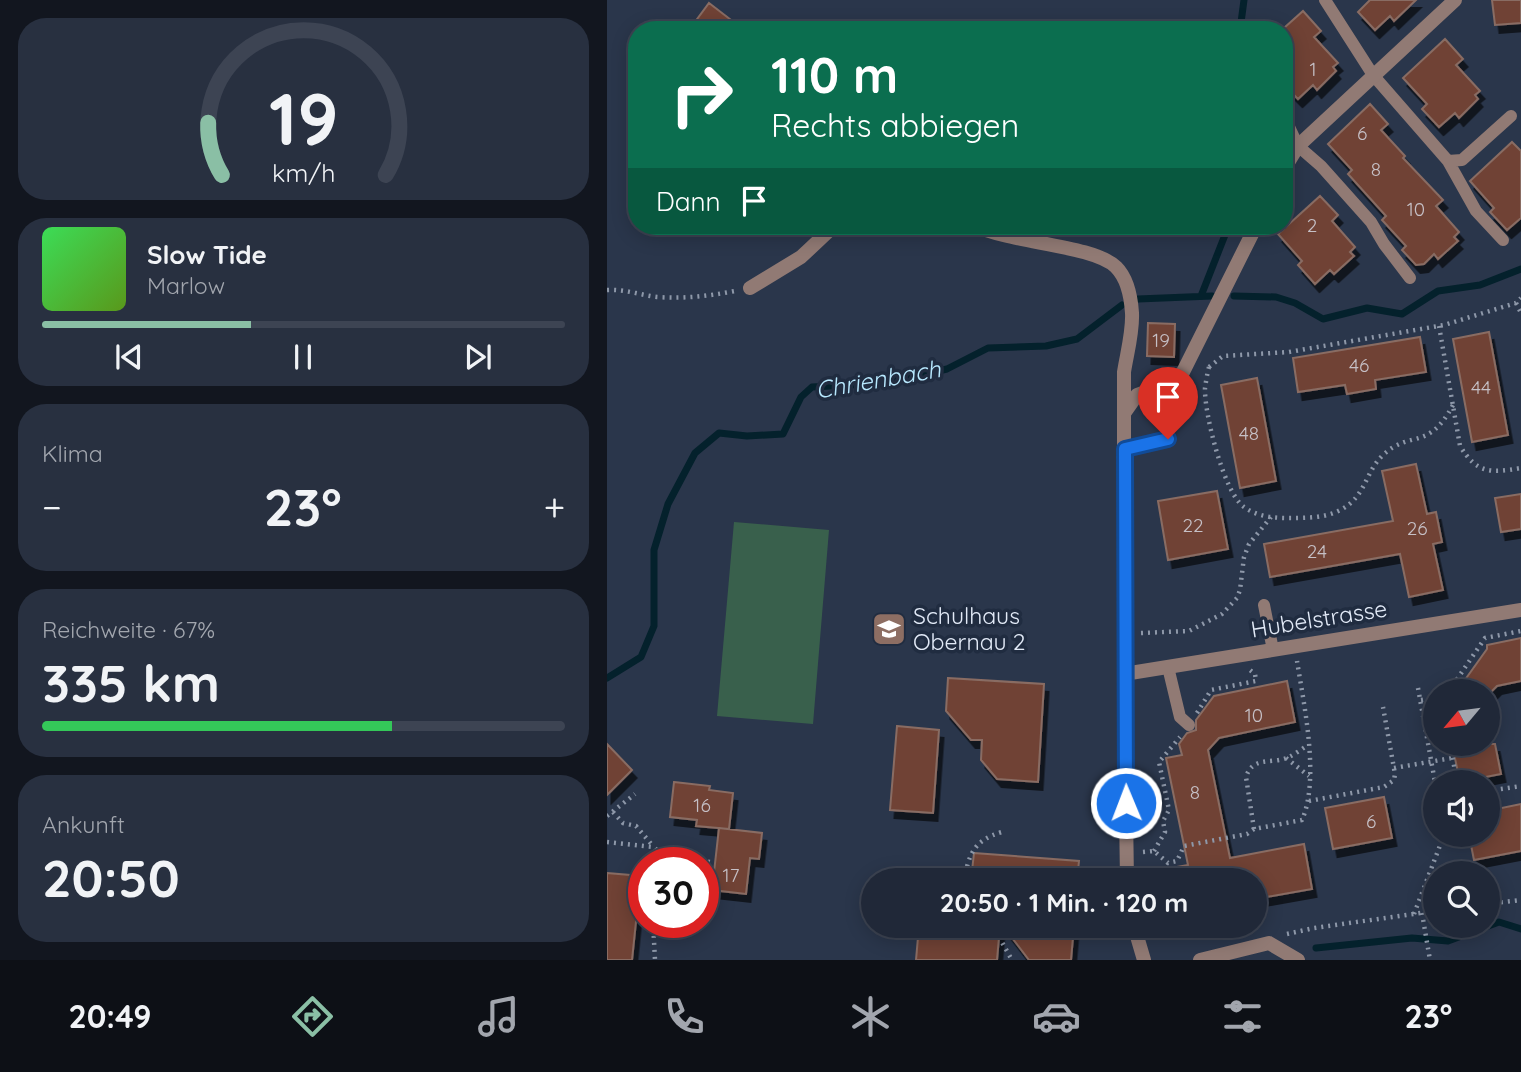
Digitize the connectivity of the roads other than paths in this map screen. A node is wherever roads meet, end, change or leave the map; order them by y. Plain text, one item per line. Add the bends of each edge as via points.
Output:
1 (1325, 0) edge
2 (1455, 0) edge
3 (1373, 75) junction
4 (1511, 116) dead end
5 (1293, 135) edge
6 (1298, 146) junction
7 (1293, 154) edge
8 (1448, 161) junction
9 (824, 235) edge
10 (1002, 235) edge
11 (1252, 235) edge
12 (1503, 240) dead end
13 (1410, 278) dead end
14 (750, 288) road end
15 (1125, 412) junction
16 (1168, 439) dead end
17 (1125, 449) junction
18 (1264, 606) dead end
19 (1521, 610) edge
20 (1273, 650) junction
21 (1168, 667) junction
22 (1124, 674) junction
23 (1189, 725) road end
24 (1127, 868) edge
25 (1138, 938) edge
26 (1144, 960) edge
27 (1200, 960) edge
28 (1298, 960) edge

1 - 3 lane
2 - 3 street
3 - 6 street
3 - 8 lane
4 - 8 lane via 1462,160
5 - 6 lane
6 - 7 street
6 - 13 lane via 1371,222
8 - 12 lane via 1476,211
9 - 14 street via 801,257
10 - 15 street via 1098,257 1121,274 1132,313 1124,372
11 - 15 street via 1183,372 1171,383 1137,396
15 - 17 street
16 - 17 lane
17 - 22 street
18 - 20 lane
19 - 20 street, Hubelstrasse
20 - 21 street, Hubelstrasse
21 - 22 street, Hubelstrasse
21 - 23 lane via 1180,717
22 - 24 street
25 - 26 street
27 - 28 street via 1269,943

